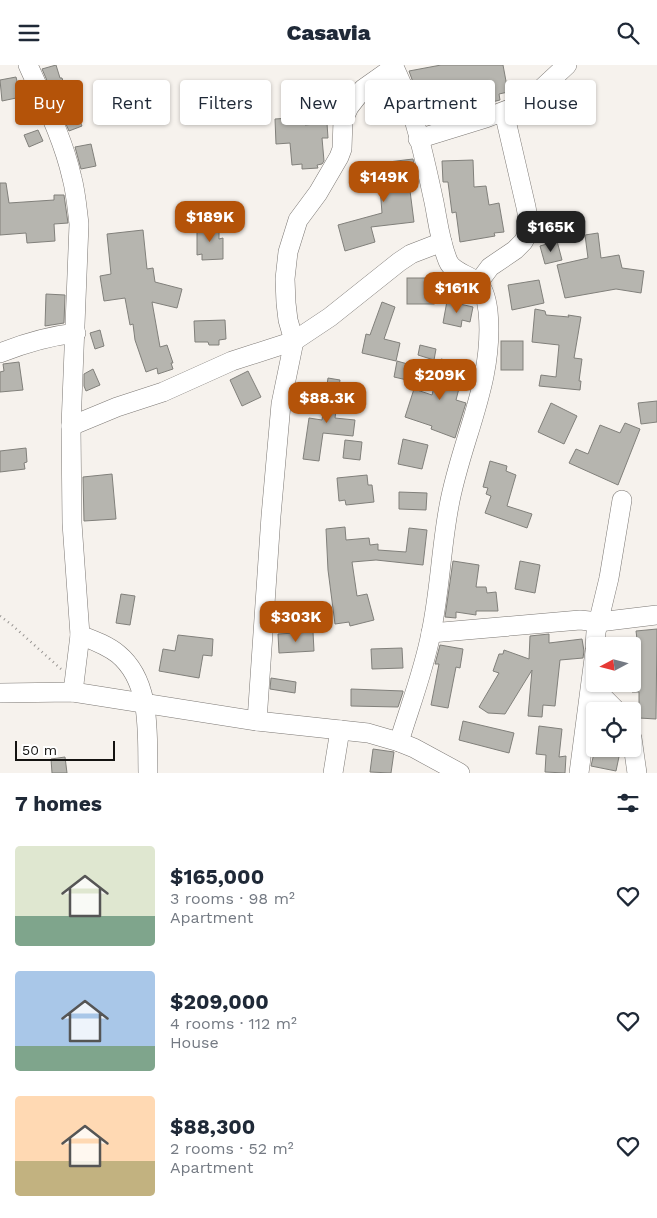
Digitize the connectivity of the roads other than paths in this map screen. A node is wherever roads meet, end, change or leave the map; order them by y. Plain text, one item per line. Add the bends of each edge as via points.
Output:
1 (28, 65) edge
2 (567, 65) edge
3 (394, 66) edge
4 (504, 112) junction
5 (418, 139) junction
6 (442, 242) junction
7 (478, 283) junction
8 (76, 333) junction
9 (294, 341) junction
10 (0, 353) edge
11 (71, 426) junction
12 (622, 500) dead end
13 (657, 615) edge
14 (599, 622) junction
15 (432, 633) junction
16 (80, 635) junction
17 (597, 637) edge
18 (74, 686) junction
19 (0, 693) edge
20 (590, 693) edge
21 (599, 693) edge
22 (608, 702) edge
23 (146, 704) junction
24 (257, 721) junction
25 (340, 730) junction
26 (399, 742) junction
27 (635, 757) edge
28 (148, 773) edge
29 (333, 773) edge
30 (460, 773) edge
31 (579, 773) edge
32 (637, 773) edge

1 - 8 street via 64,150 76,196 79,224
2 - 4 street via 539,91
3 - 5 street
3 - 9 street via 362,89 354,99 343,121 339,157 295,227 285,279 288,320
4 - 5 street
4 - 7 street via 529,223 523,242 490,267
5 - 6 street
6 - 7 street via 449,264
6 - 9 street via 399,262
7 - 15 street via 488,311 487,363 449,506
8 - 10 street via 33,340
8 - 11 street
9 - 11 street via 232,361 163,392
9 - 24 street via 281,404
11 - 16 street via 72,523
12 - 14 street
13 - 14 street
14 - 15 street via 580,620
14 - 17 street
15 - 26 street
16 - 18 street
16 - 23 street via 118,654 130,667
18 - 19 street
18 - 23 street
20 - 31 street
21 - 22 street
23 - 24 street
23 - 28 street
24 - 25 street
25 - 26 street via 368,733
25 - 29 street
26 - 30 street
27 - 32 street

